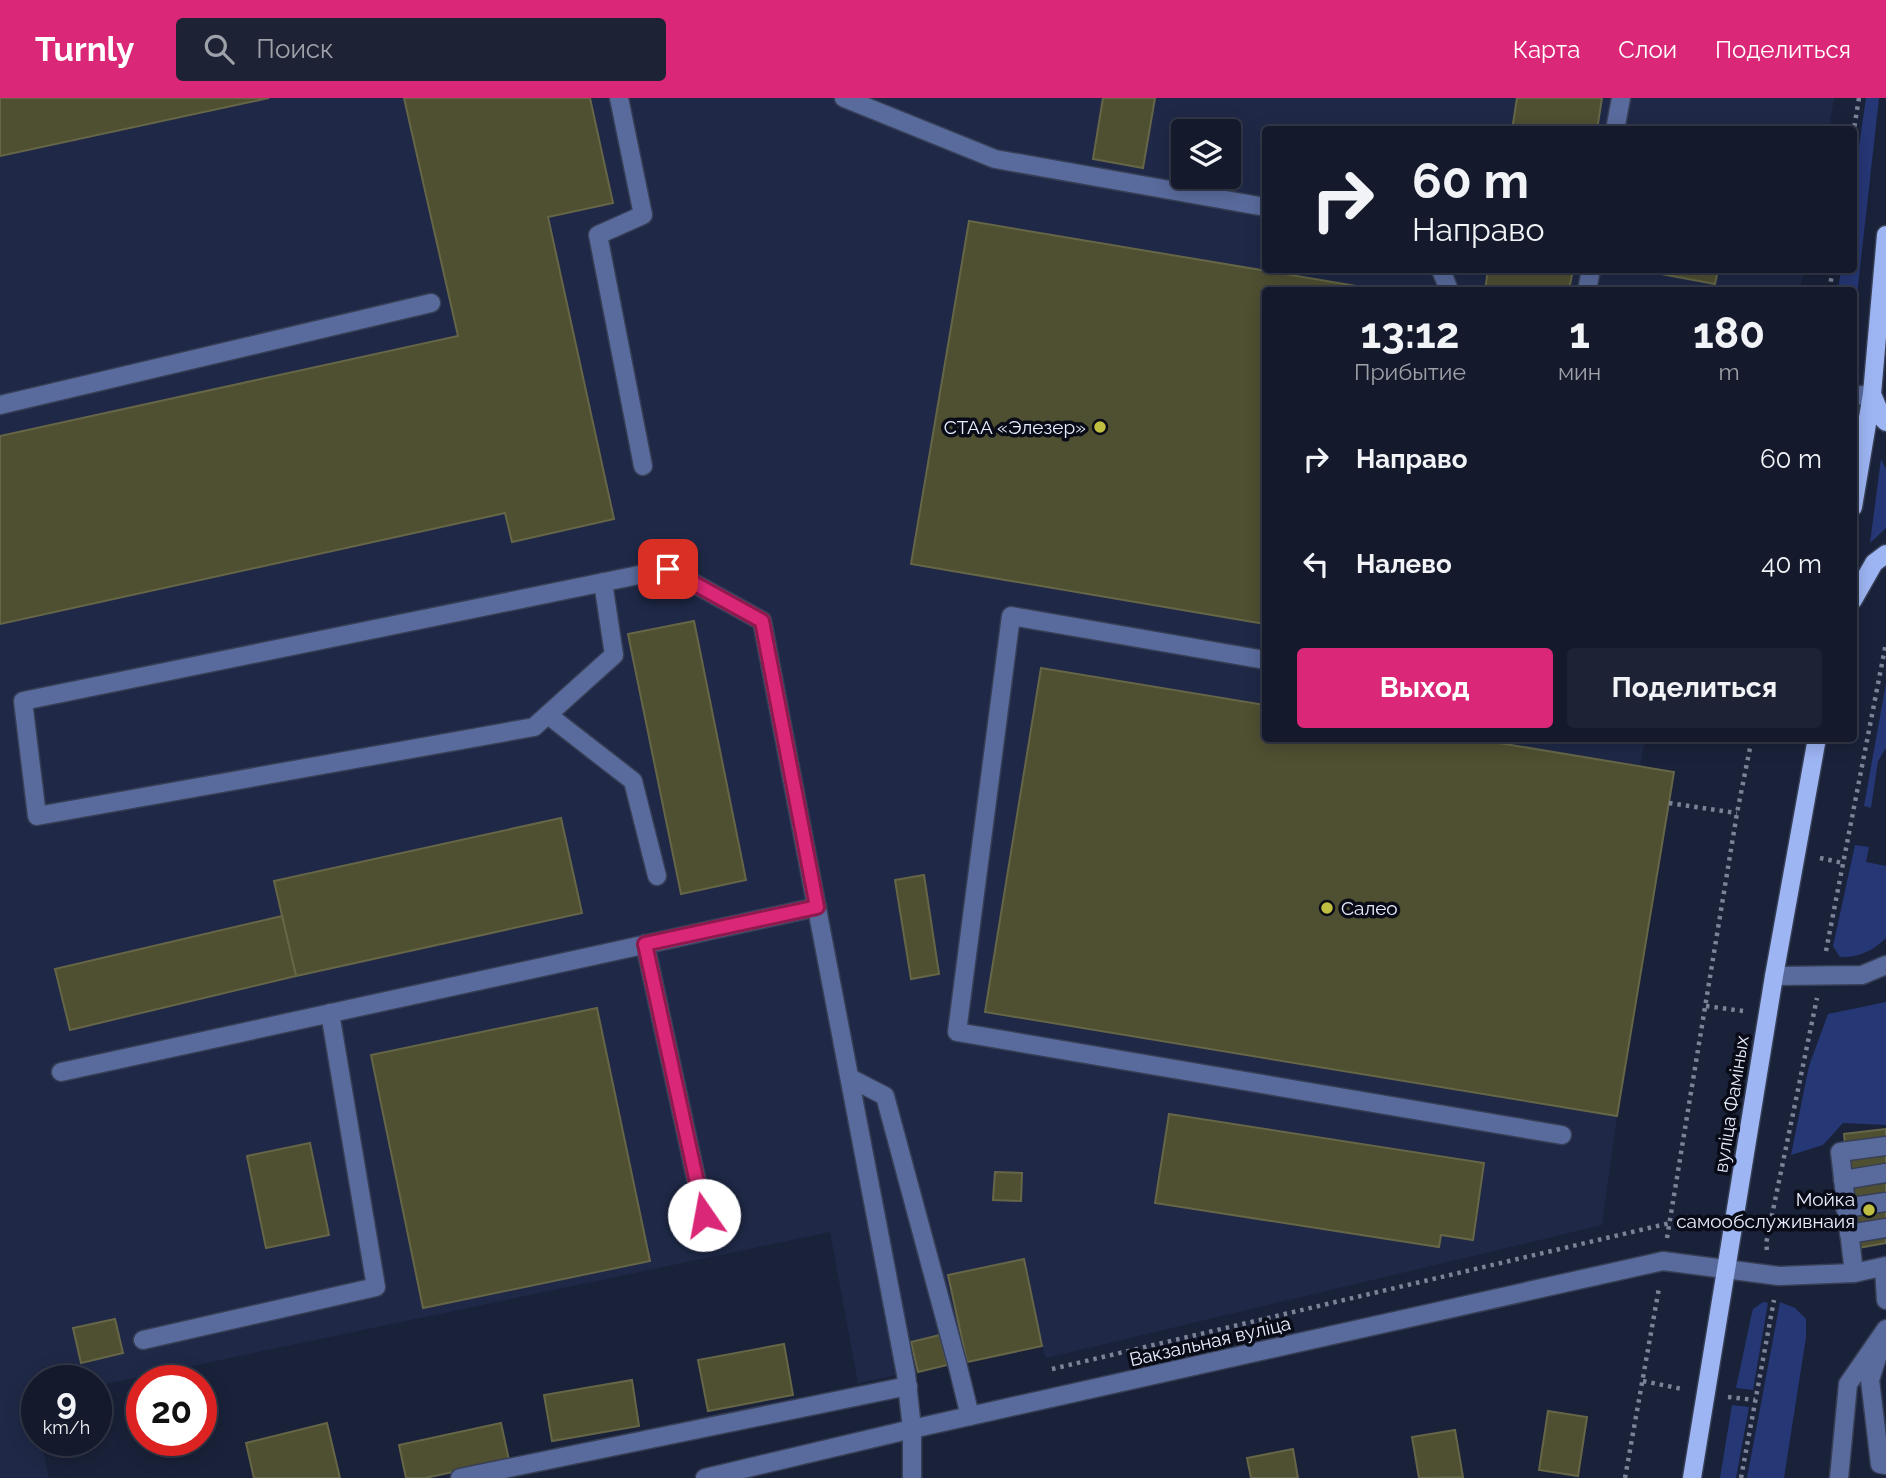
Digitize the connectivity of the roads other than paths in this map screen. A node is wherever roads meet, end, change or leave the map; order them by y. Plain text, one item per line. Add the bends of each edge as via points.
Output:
1 (619, 98) edge
2 (844, 98) edge
3 (1621, 98) edge
4 (1616, 126) edge
5 (1262, 206) edge
6 (1886, 235) edge
7 (431, 303) dead end
8 (1872, 394) junction
9 (1857, 396) edge
10 (0, 405) edge
11 (1886, 422) edge
12 (643, 466) dead end
13 (1857, 483) edge
14 (1886, 554) edge
15 (603, 582) junction
16 (1857, 593) edge
17 (1262, 659) edge
18 (548, 715) junction
19 (1813, 742) edge
20 (657, 876) dead end
21 (817, 907) junction
22 (645, 944) junction
23 (1886, 965) edge
24 (1774, 976) junction
25 (330, 1013) junction
26 (61, 1072) dead end
27 (850, 1077) junction
28 (1562, 1135) dead end
29 (1886, 1146) edge
30 (1886, 1174) edge
31 (1843, 1180) junction
32 (1886, 1202) edge
33 (1845, 1208) junction
34 (704, 1215) dead end
35 (1886, 1228) edge
36 (1849, 1234) junction
37 (1885, 1267) edge
38 (1726, 1268) junction
39 (1854, 1273) junction
40 (1886, 1300) edge
41 (1886, 1330) edge
42 (142, 1340) dead end
43 (908, 1386) junction
44 (970, 1416) junction
45 (912, 1429) junction
46 (1886, 1465) edge
47 (460, 1478) edge
48 (705, 1478) edge
49 (912, 1478) edge
50 (1692, 1478) edge
51 (1839, 1478) edge

1 - 12 street via 643,215 598,236
2 - 5 street via 995,159
3 - 4 street
6 - 8 main road
7 - 10 street
8 - 9 street
8 - 11 main road
8 - 13 main road
14 - 16 main road via 1874,564
15 - 18 street via 614,655
15 - 18 street via 23,701 37,816 534,727
15 - 21 street via 668,569 762,621
17 - 28 street via 1011,616 957,1032
18 - 20 street via 633,781
19 - 24 main road, вуліца Фаміных
21 - 22 street
21 - 27 street
22 - 25 street
22 - 34 street
23 - 24 street via 1862,975
24 - 38 main road, вуліца Фаміных
25 - 26 street
25 - 42 street via 376,1287
27 - 43 street
27 - 44 street via 885,1096
29 - 31 street via 1840,1152
30 - 31 street
31 - 33 street
32 - 33 street
33 - 36 street
35 - 36 street
36 - 39 street
37 - 39 street, Вакзальная вуліца
37 - 40 street
38 - 39 street, Вакзальная вуліца via 1779,1276
38 - 44 street, Вакзальная вуліца via 1663,1261
38 - 50 main road, вуліца Фаміных
41 - 46 street via 1870,1380 1880,1464
41 - 51 street via 1848,1384
43 - 45 street
43 - 47 street
44 - 45 street, Вакзальная вуліца
45 - 48 street, Вакзальная вуліца
45 - 49 street

